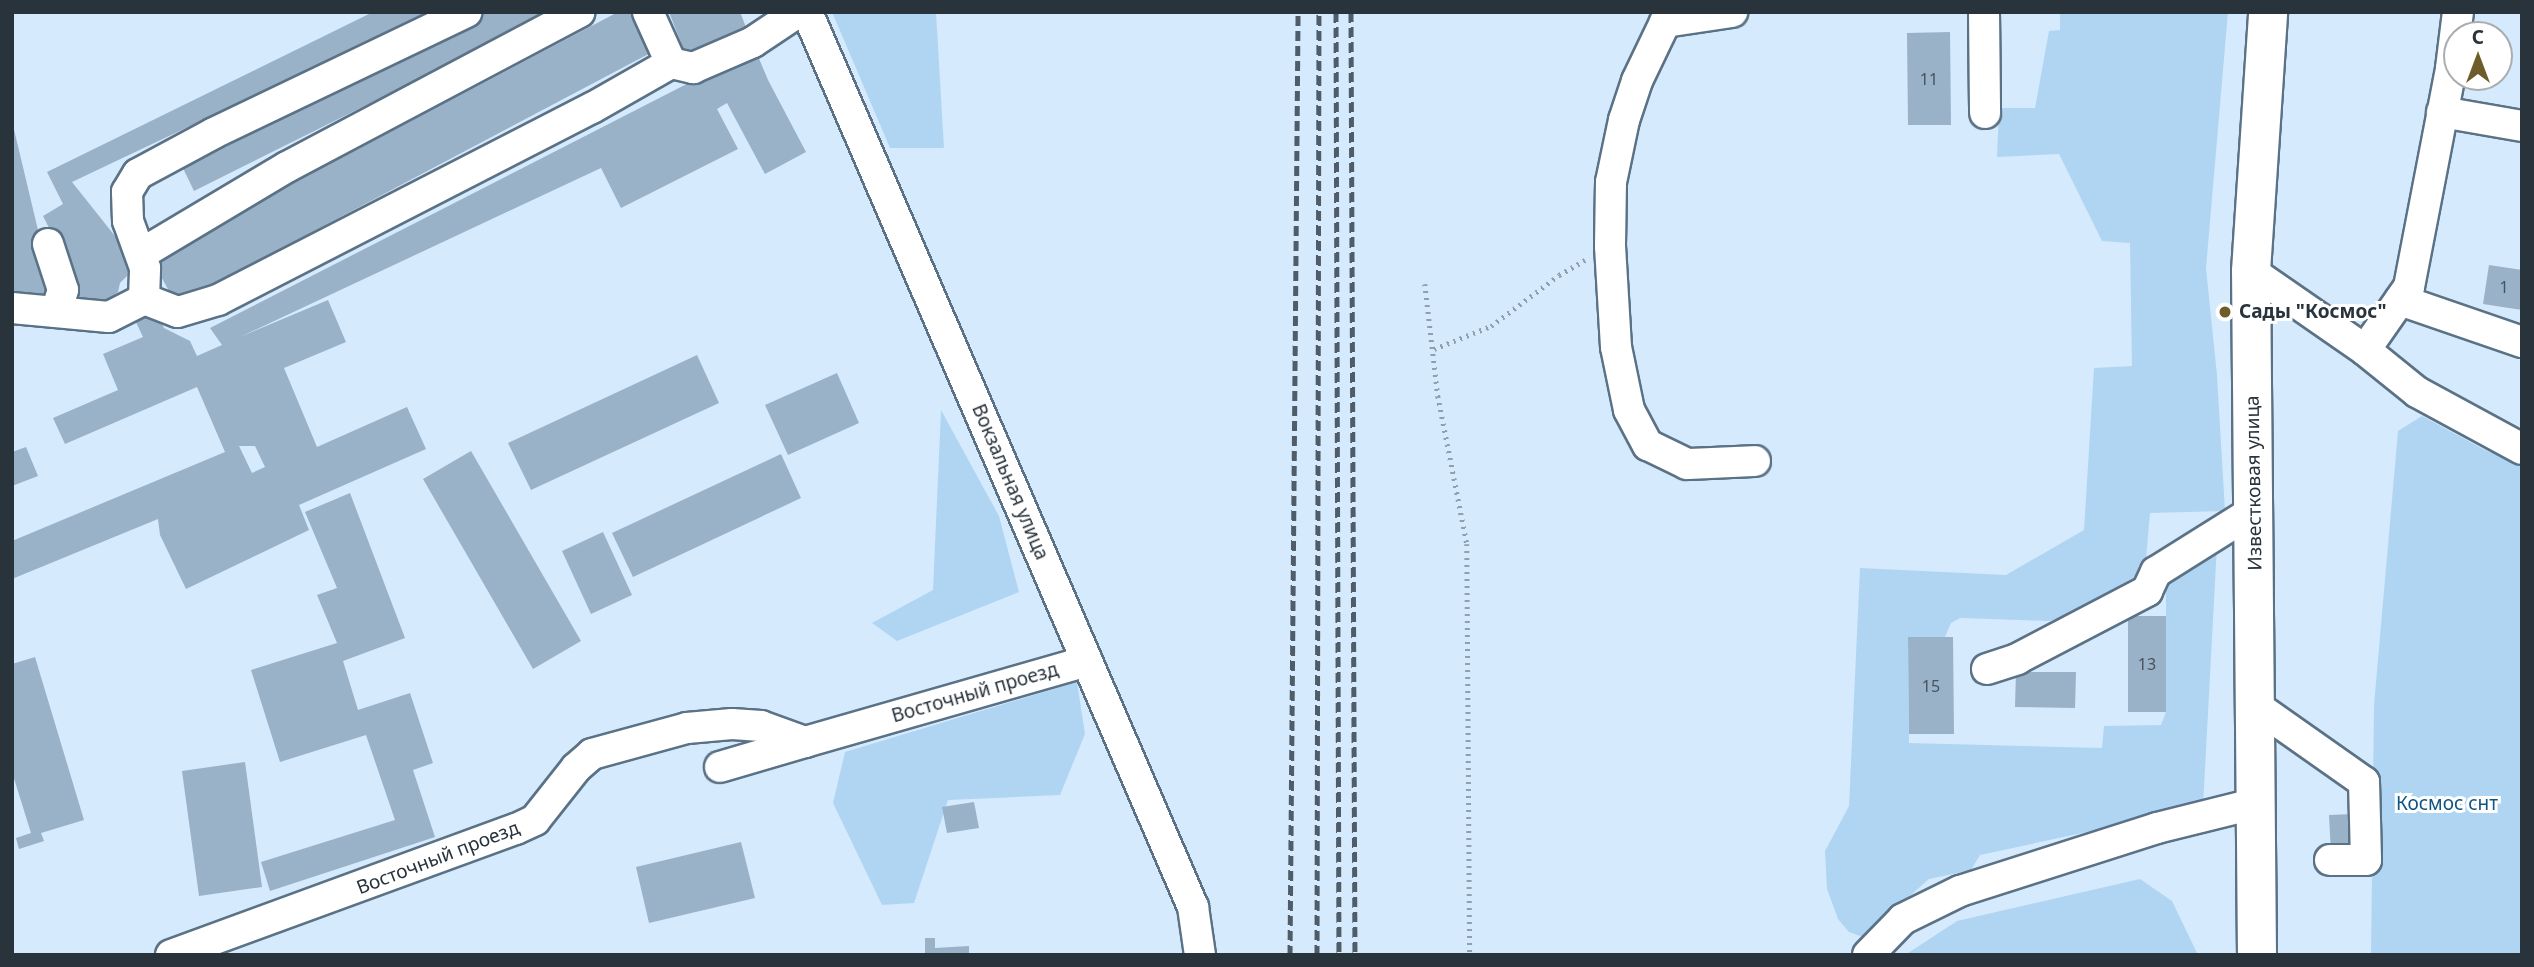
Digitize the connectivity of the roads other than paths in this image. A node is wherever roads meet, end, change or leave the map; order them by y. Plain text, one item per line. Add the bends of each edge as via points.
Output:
1 (467, 12) edge
2 (580, 12) edge
3 (648, 12) edge
4 (798, 12) edge
5 (807, 12) edge
6 (1732, 12) edge
7 (1984, 12) edge
8 (2267, 12) edge
9 (2458, 12) edge
10 (1667, 17) edge
11 (671, 63) junction
12 (2442, 112) junction
13 (1985, 113) dead end
14 (2522, 126) edge
15 (48, 244) dead end
16 (141, 254) junction
17 (2251, 271) junction
18 (144, 299) junction
19 (2400, 300) junction
20 (12, 308) edge
21 (56, 312) junction
22 (2522, 342) edge
23 (2365, 350) junction
24 (2522, 449) edge
25 (1755, 461) dead end
26 (2255, 510) junction
27 (1087, 661) junction
28 (1987, 669) dead end
29 (2256, 706) junction
30 (805, 742) junction
31 (720, 766) dead end
32 (2257, 803) junction
33 (2330, 860) dead end
34 (171, 955) edge
35 (1200, 955) edge
36 (1868, 955) edge
37 (2257, 955) edge

1 - 16 street via 138,174 127,192
2 - 16 street via 286,166
3 - 11 street
4 - 11 street via 753,42 693,68
5 - 27 street, Вокзальная улица
6 - 10 street
7 - 13 street
8 - 17 main road, Известковая улица
9 - 12 street
10 - 25 street via 1637,80 1611,182 1616,347 1629,410 1648,446 1687,464
11 - 18 street via 218,300 178,312
12 - 14 street
12 - 19 street via 2409,287
15 - 21 street via 63,290
16 - 18 street
17 - 23 street
17 - 26 main road, Известковая улица
18 - 21 street via 109,317
19 - 22 street
19 - 23 street
20 - 21 street
23 - 24 street via 2417,392
26 - 28 street via 2156,572 2147,591 2017,659
26 - 29 main road, Известковая улица
27 - 30 street, Восточный проезд
27 - 35 street, Вокзальная улица via 1193,907
29 - 32 main road, Известковая улица
29 - 33 street via 2364,782 2366,860
30 - 31 street
30 - 34 street, Восточный проезд via 761,726 732,724 687,728 592,754 535,820
32 - 36 street via 2157,828 1960,891 1903,919
32 - 37 main road, Известковая улица

